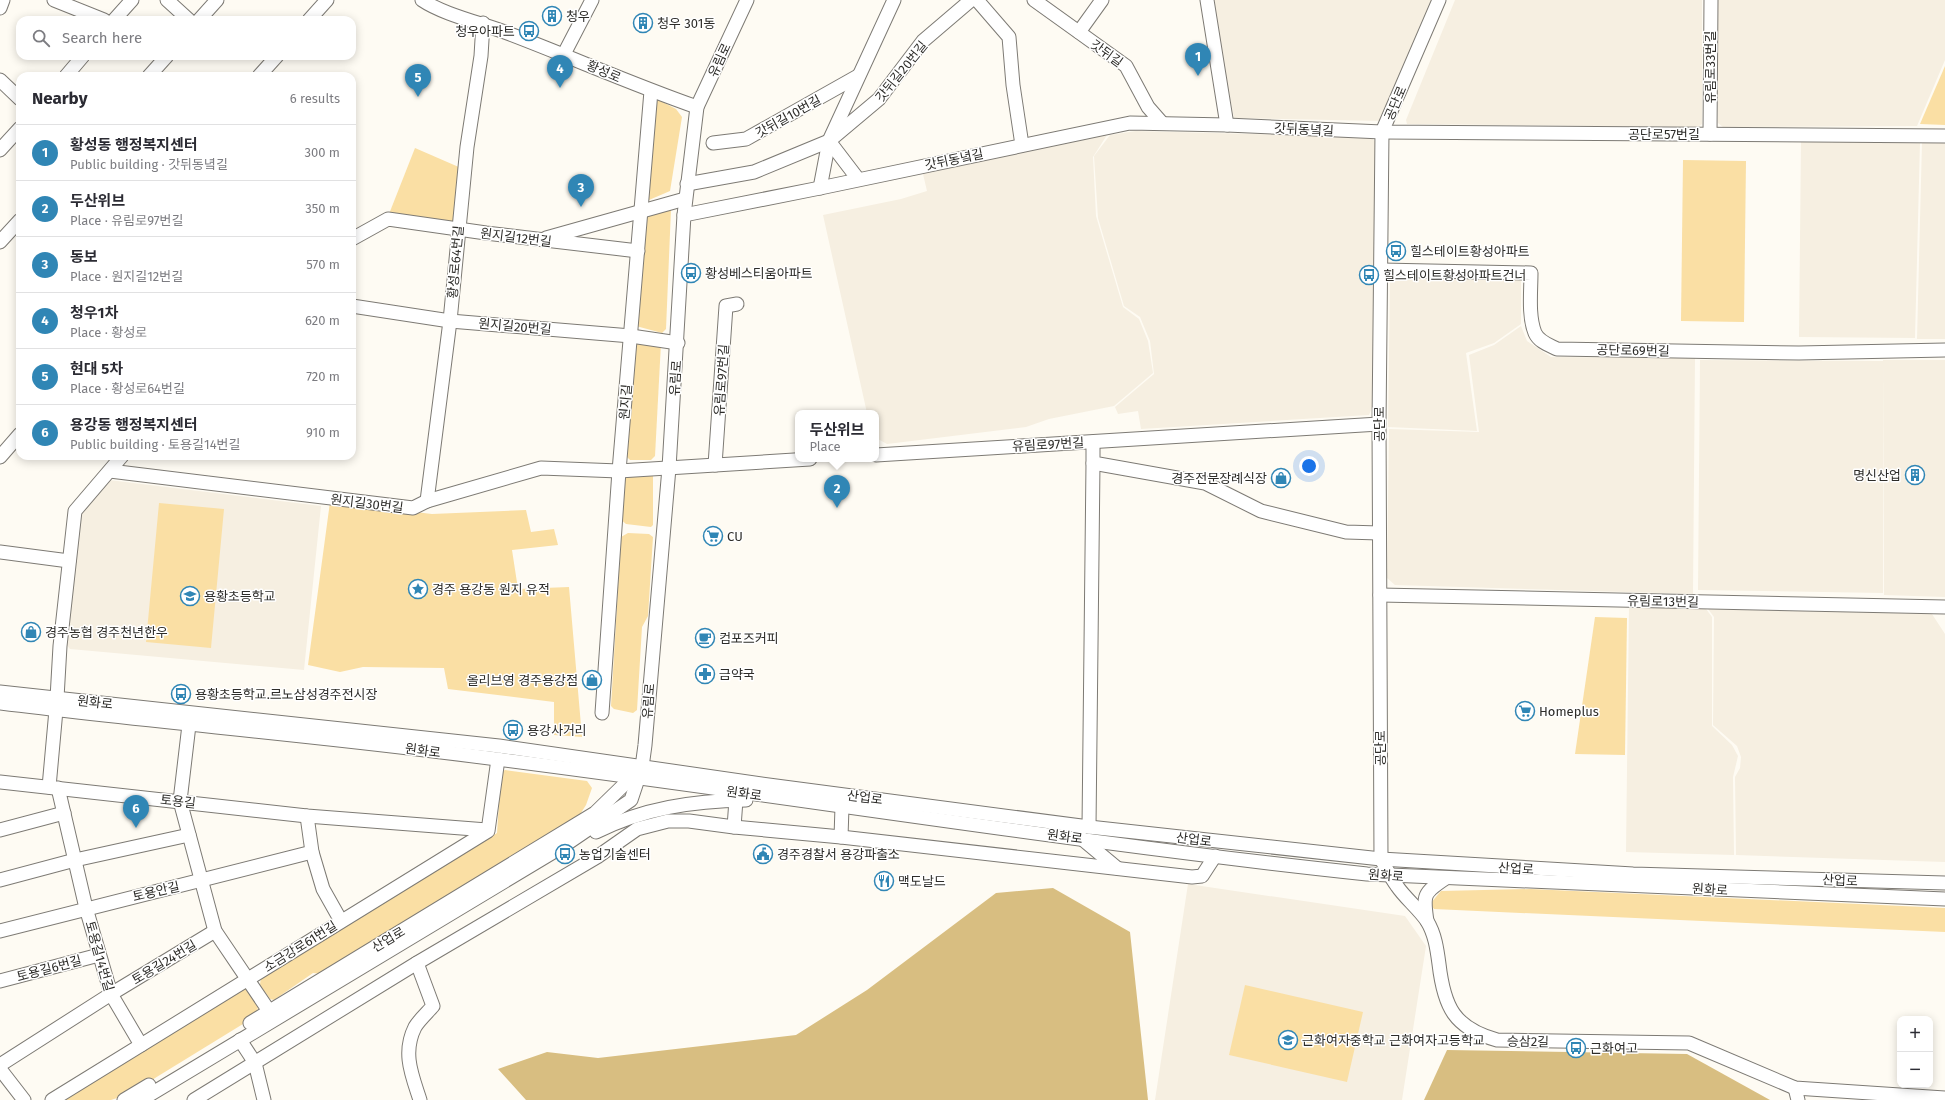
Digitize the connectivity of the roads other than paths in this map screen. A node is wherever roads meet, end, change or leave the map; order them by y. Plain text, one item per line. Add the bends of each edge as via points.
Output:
1 (3, 0) edge
2 (54, 0) edge
3 (132, 0) edge
4 (167, 0) edge
5 (216, 0) edge
6 (327, 0) edge
7 (422, 0) edge
8 (592, 0) edge
9 (747, 0) edge
10 (894, 0) edge
11 (971, 0) edge
12 (977, 0) edge
13 (1034, 0) edge
14 (1102, 0) edge
15 (1207, 0) edge
16 (1439, 0) edge
17 (1711, 0) edge
18 (0, 8) edge
19 (94, 16) edge
20 (118, 16) edge
21 (185, 16) edge
22 (202, 16) edge
23 (313, 16) edge
24 (483, 23) junction
25 (1079, 32) junction
26 (564, 54) junction
27 (80, 60) edge
28 (158, 60) edge
29 (273, 60) edge
30 (69, 72) edge
31 (151, 72) edge
32 (263, 72) edge
33 (858, 76) junction
34 (0, 80) edge
35 (651, 91) junction
36 (16, 95) edge
37 (697, 107) junction
38 (1162, 123) junction
39 (1227, 125) junction
40 (16, 132) edge
41 (1382, 132) junction
42 (1710, 134) junction
43 (1945, 136) edge
44 (829, 141) junction
45 (713, 143) dead end
46 (1022, 145) junction
47 (0, 150) edge
48 (858, 179) junction
49 (687, 184) junction
50 (820, 188) junction
51 (685, 199) junction
52 (641, 212) junction
53 (684, 215) junction
54 (16, 224) edge
55 (458, 230) junction
56 (356, 237) edge
57 (538, 240) junction
58 (0, 242) edge
59 (638, 251) junction
60 (1382, 270) junction
61 (737, 304) dead end
62 (356, 307) edge
63 (450, 321) junction
64 (631, 336) junction
65 (678, 343) junction
66 (1945, 350) edge
67 (1379, 424) junction
68 (16, 439) edge
69 (1093, 442) junction
70 (879, 455) edge
71 (0, 458) edge
72 (119, 460) edge
73 (795, 460) edge
74 (1094, 463) junction
75 (715, 465) junction
76 (669, 468) junction
77 (110, 471) junction
78 (619, 471) junction
79 (427, 501) junction
80 (1379, 533) junction
81 (0, 552) edge
82 (69, 561) junction
83 (1380, 595) junction
84 (1945, 606) edge
85 (0, 692) edge
86 (0, 703) edge
87 (57, 704) junction
88 (602, 713) dead end
89 (189, 725) junction
90 (498, 760) junction
91 (637, 774) junction
92 (0, 782) edge
93 (53, 788) junction
94 (736, 800) junction
95 (180, 801) junction
96 (804, 802) junction
97 (842, 807) junction
98 (64, 813) junction
99 (308, 816) junction
100 (620, 821) junction
101 (734, 827) junction
102 (1089, 827) junction
103 (0, 830) edge
104 (488, 830) junction
105 (189, 835) junction
106 (841, 837) junction
107 (585, 838) junction
108 (1081, 838) junction
109 (565, 845) junction
110 (609, 849) junction
111 (312, 852) junction
112 (1215, 856) junction
113 (1381, 859) junction
114 (75, 860) junction
115 (1117, 868) junction
116 (1390, 875) junction
117 (1446, 878) junction
118 (0, 880) edge
119 (202, 880) junction
120 (1945, 883) edge
121 (1945, 899) edge
122 (86, 908) junction
123 (341, 921) junction
124 (1427, 921) junction
125 (0, 931) edge
126 (215, 931) junction
127 (99, 955) junction
128 (417, 963) junction
129 (247, 979) junction
130 (0, 982) edge
131 (110, 994) junction
132 (269, 1012) junction
133 (240, 1040) junction
134 (141, 1045) junction
135 (255, 1063) junction
136 (0, 1065) edge
137 (0, 1070) edge
138 (1796, 1094) edge
139 (1895, 1098) edge
140 (1945, 1098) edge
141 (24, 1100) edge
142 (52, 1100) edge
143 (124, 1100) edge
144 (141, 1100) edge
145 (194, 1100) edge
146 (264, 1100) edge
147 (420, 1100) edge

1 - 18 street
2 - 19 street
3 - 20 street
4 - 21 street
5 - 22 street
6 - 23 street
7 - 24 street, 황성로 via 432,6
8 - 26 street
9 - 37 street, 유림로
10 - 33 street
11 - 44 street, 갓뒤길20번길 via 923,41 879,99
12 - 46 street via 1009,37
13 - 25 street, 갓뒤길
14 - 25 street
15 - 39 street
16 - 41 street, 공단로
17 - 42 street, 유림로33번길
24 - 26 street, 황성로
24 - 55 street, 황성로64번길
25 - 38 street, 갓뒤길 via 1126,66 1148,107
26 - 35 street, 황성로
27 - 30 street
28 - 31 street
29 - 32 street
33 - 44 street
33 - 45 street, 갓뒤길10번길 via 746,139
34 - 36 street
35 - 37 street, 황성로
35 - 52 street, 원지길
37 - 49 street, 유림로
38 - 39 street, 갓뒤동녘길
38 - 46 street, 갓뒤동녘길 via 1130,123
39 - 41 street, 갓뒤동녘길
40 - 47 street
41 - 42 street, 공단로57번길
41 - 60 street, 공단로
42 - 43 street, 공단로57번길
44 - 48 street
44 - 49 street, 갓뒤길20번길 via 754,172
44 - 50 street
46 - 48 street, 갓뒤동녘길
48 - 50 street, 갓뒤동녘길
49 - 51 street, 유림로
50 - 53 street, 갓뒤동녘길
51 - 52 street
51 - 53 street, 유림로
52 - 57 street
52 - 59 street, 원지길
53 - 65 street, 유림로
54 - 58 street
55 - 56 street, 원지길12번길 via 388,219
55 - 57 street, 원지길12번길
55 - 63 street, 황성로64번길
57 - 59 street, 원지길12번길
59 - 64 street, 원지길
60 - 66 street, 공단로69번길 via 1531,273 1532,319 1535,334 1545,344 1557,349 1799,353
60 - 67 street, 공단로
61 - 75 street, 유림로97번길 via 726,306
62 - 63 street, 원지길20번길
63 - 64 street, 원지길20번길
63 - 79 street, 황성로64번길
64 - 65 street, 원지길20번길
64 - 78 street, 원지길
65 - 76 street, 유림로
67 - 69 street
67 - 80 street, 공단로
68 - 71 street
69 - 70 street, 유림로97번길
69 - 74 street, 유림로97번길
72 - 77 street
73 - 75 street
74 - 80 street, 유림로97번길 via 1205,483 1261,511 1346,532
74 - 102 street
75 - 76 street
76 - 78 street, 원지길30번길
76 - 91 street, 유림로
77 - 79 street, 원지길30번길 via 413,508
77 - 82 street via 75,511
78 - 79 street, 원지길30번길 via 542,468
78 - 88 street, 원지길
80 - 83 street, 공단로
81 - 82 street
82 - 87 street
83 - 84 street, 유림로13번길
83 - 113 street, 공단로
85 - 87 street, 원화로
86 - 87 street, 원화로
87 - 89 street, 원화로
87 - 91 street, 원화로 via 499,746
87 - 93 street
89 - 90 street, 원화로 via 432,750
89 - 95 street
90 - 91 street, 원화로
90 - 104 street
91 - 96 street, 원화로
91 - 102 street, 산업로
91 - 109 street, 산업로 via 631,800
91 - 132 street, 산업로 via 595,813
92 - 93 street, 토용길
93 - 95 street, 토용길
93 - 98 street, 토용길14번길
94 - 96 street
94 - 100 street via 678,805
94 - 101 street
95 - 99 street, 토용길
95 - 105 street
96 - 97 street, 원화로
97 - 106 street
97 - 108 street, 원화로
98 - 103 street
98 - 114 street, 토용길14번길
99 - 104 street, 토용길
99 - 111 street
100 - 107 street
100 - 110 street via 613,827
101 - 106 street
101 - 110 street via 668,821 637,829
102 - 113 street, 산업로
104 - 123 street, 소금강로61번길
105 - 114 street
105 - 119 street
106 - 115 street
107 - 109 street
107 - 110 street via 598,840
108 - 112 street, 원화로
108 - 115 street
109 - 133 street, 산업로
110 - 128 street
111 - 119 street, 토용안길
111 - 123 street via 323,889
112 - 115 street via 1202,876
112 - 116 street, 원화로
113 - 116 street, 승삼2길
113 - 120 street, 산업로 via 1633,874
114 - 118 street
114 - 122 street, 토용길14번길
116 - 117 street, 원화로
116 - 124 street, 승삼2길
117 - 121 street, 원화로
117 - 124 street via 1430,889 1424,900
119 - 122 street, 토용안길
119 - 126 street
122 - 125 street, 토용안길
122 - 127 street, 토용길14번길
123 - 129 street, 소금강로61번길
124 - 138 street, 승삼2길 via 1437,945 1442,986 1450,1008 1461,1023 1478,1035 1497,1040 1689,1043
126 - 129 street
126 - 131 street, 토용길24번길
127 - 130 street, 토용길6번길
127 - 131 street, 토용길14번길
128 - 135 street
128 - 147 street via 433,1006 415,1026 408,1048 410,1068
129 - 132 street
129 - 134 street, 소금강로61번길
131 - 134 street, 토용길14번길
131 - 136 street, 토용길24번길
132 - 143 street, 산업로
133 - 135 street
133 - 144 street, 산업로
134 - 142 street, 소금강로61번길
135 - 145 street
135 - 146 street
137 - 141 street
138 - 139 street, 승삼2길
139 - 140 street, 승삼2길

